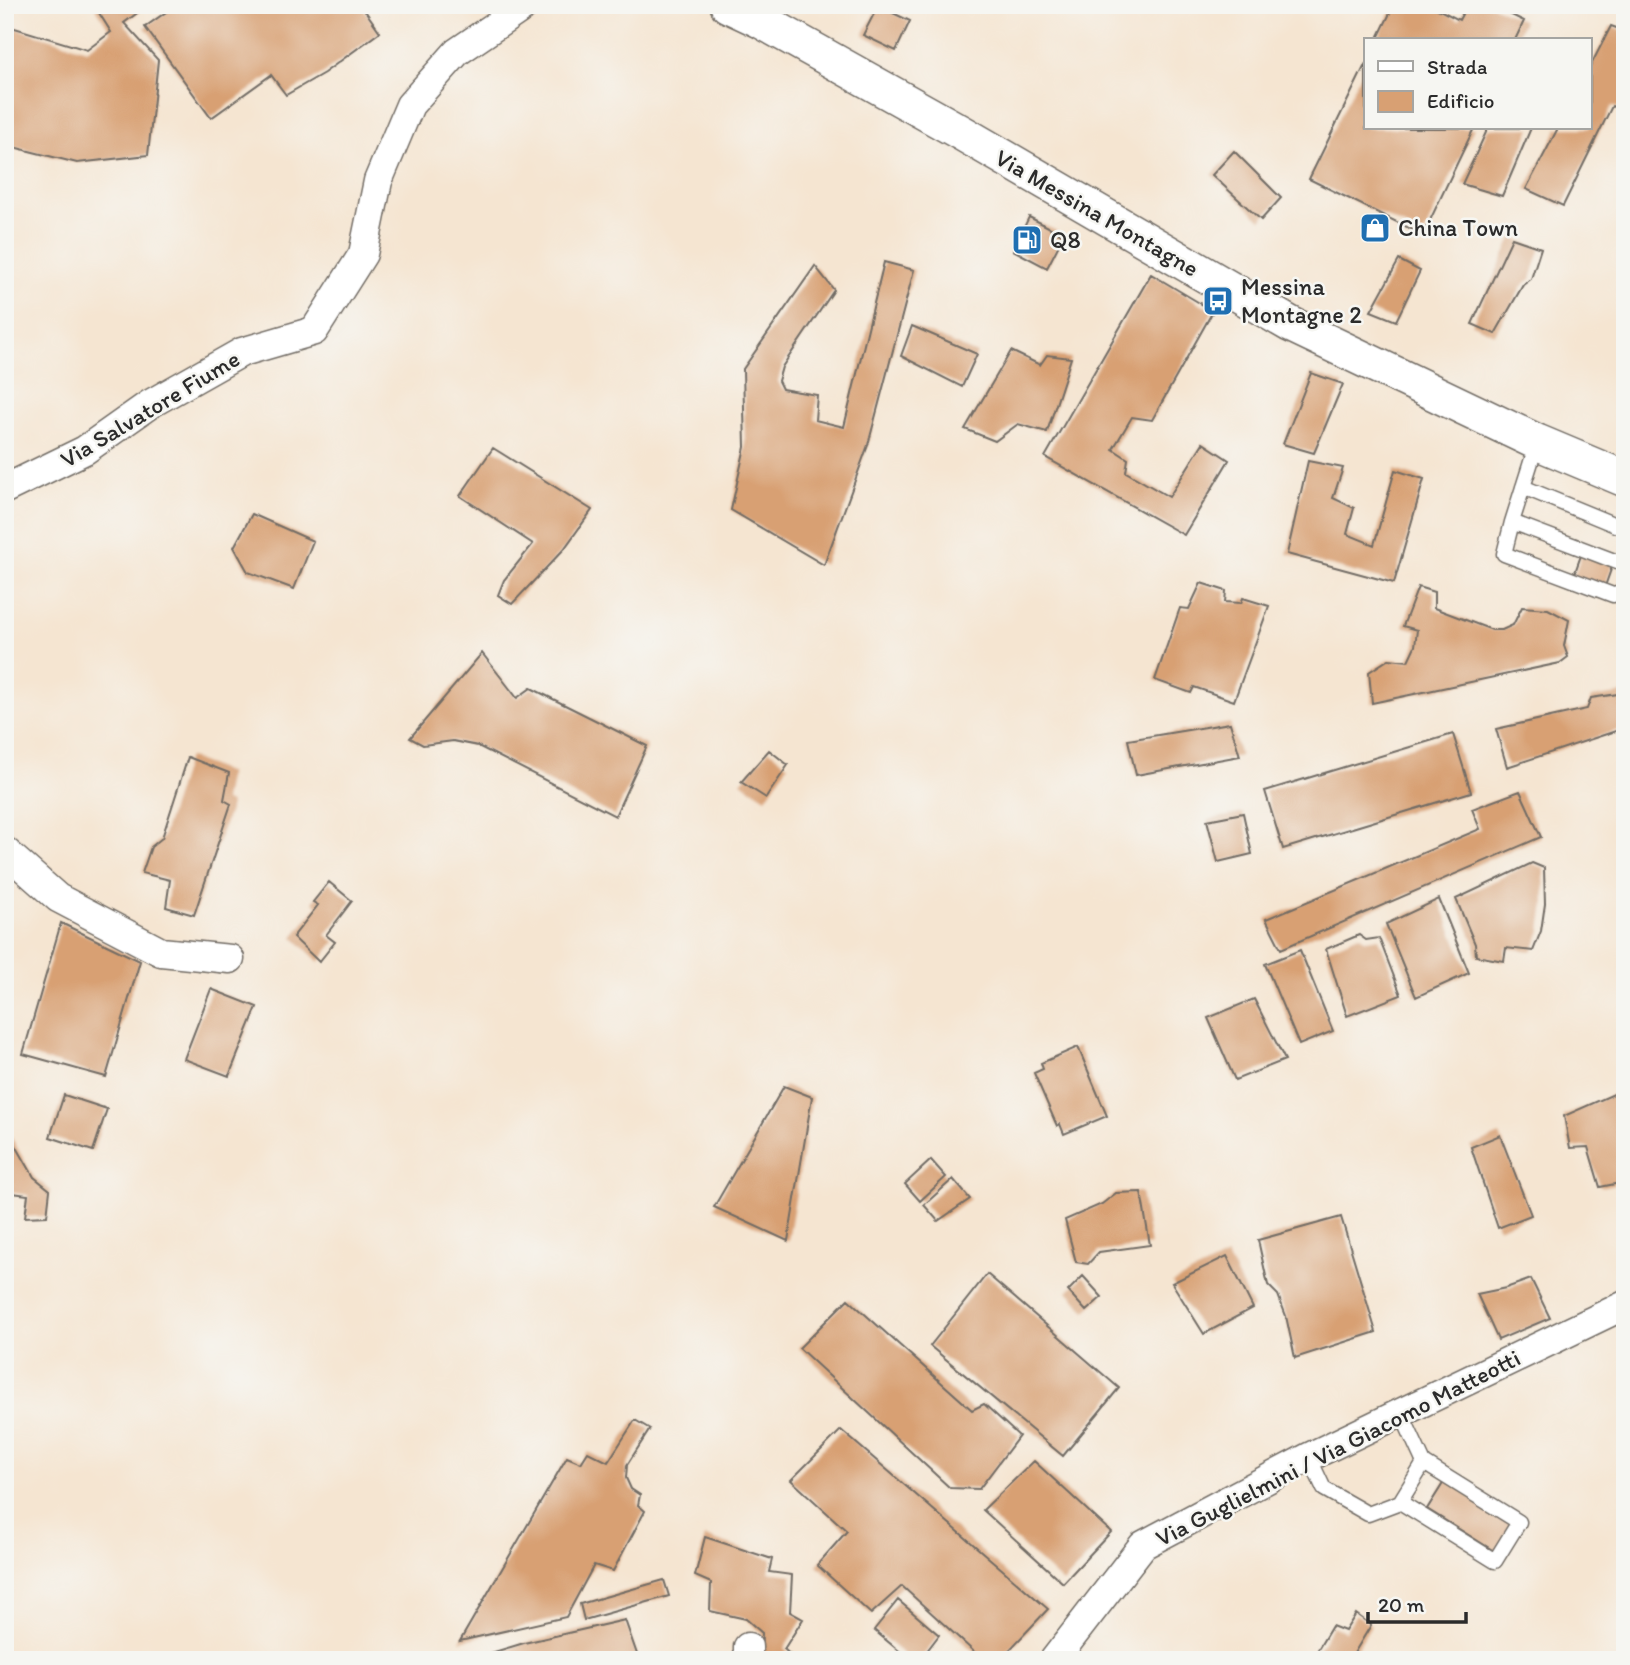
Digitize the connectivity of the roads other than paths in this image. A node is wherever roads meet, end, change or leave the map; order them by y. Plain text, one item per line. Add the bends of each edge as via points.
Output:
1 (526, 5) edge
2 (728, 5) edge
3 (1537, 442) junction
4 (1625, 479) edge
5 (1522, 487) junction
6 (5, 489) edge
7 (1512, 522) junction
8 (1625, 529) edge
9 (1625, 565) edge
10 (1625, 592) edge
11 (5, 851) edge
12 (230, 959) dead end
13 (1625, 1306) edge
14 (1401, 1413) junction
15 (1309, 1457) junction
16 (1424, 1463) junction
17 (1400, 1502) junction
18 (1054, 1660) edge

1 - 6 street, Via Salvatore Fiume via 457,52 410,106 378,181 363,254 314,331 242,352 150,404 85,450
2 - 3 street, Via Messina Montagne via 962,133 1290,324
3 - 4 street, Via Messina Montagne
3 - 5 lane
5 - 7 lane
5 - 8 lane
7 - 9 lane
7 - 10 lane via 1504,554 1613,595
11 - 12 street via 58,898 161,952
13 - 14 street, Via Guglielmini / Via Giacomo Matteotti
14 - 15 street, Via Guglielmini / Via Giacomo Matteotti
14 - 16 lane
15 - 17 lane via 1324,1489 1368,1514
15 - 18 street, Via Guglielmini / Via Giacomo Matteotti via 1143,1545
16 - 17 lane
16 - 17 lane via 1519,1522 1495,1561

